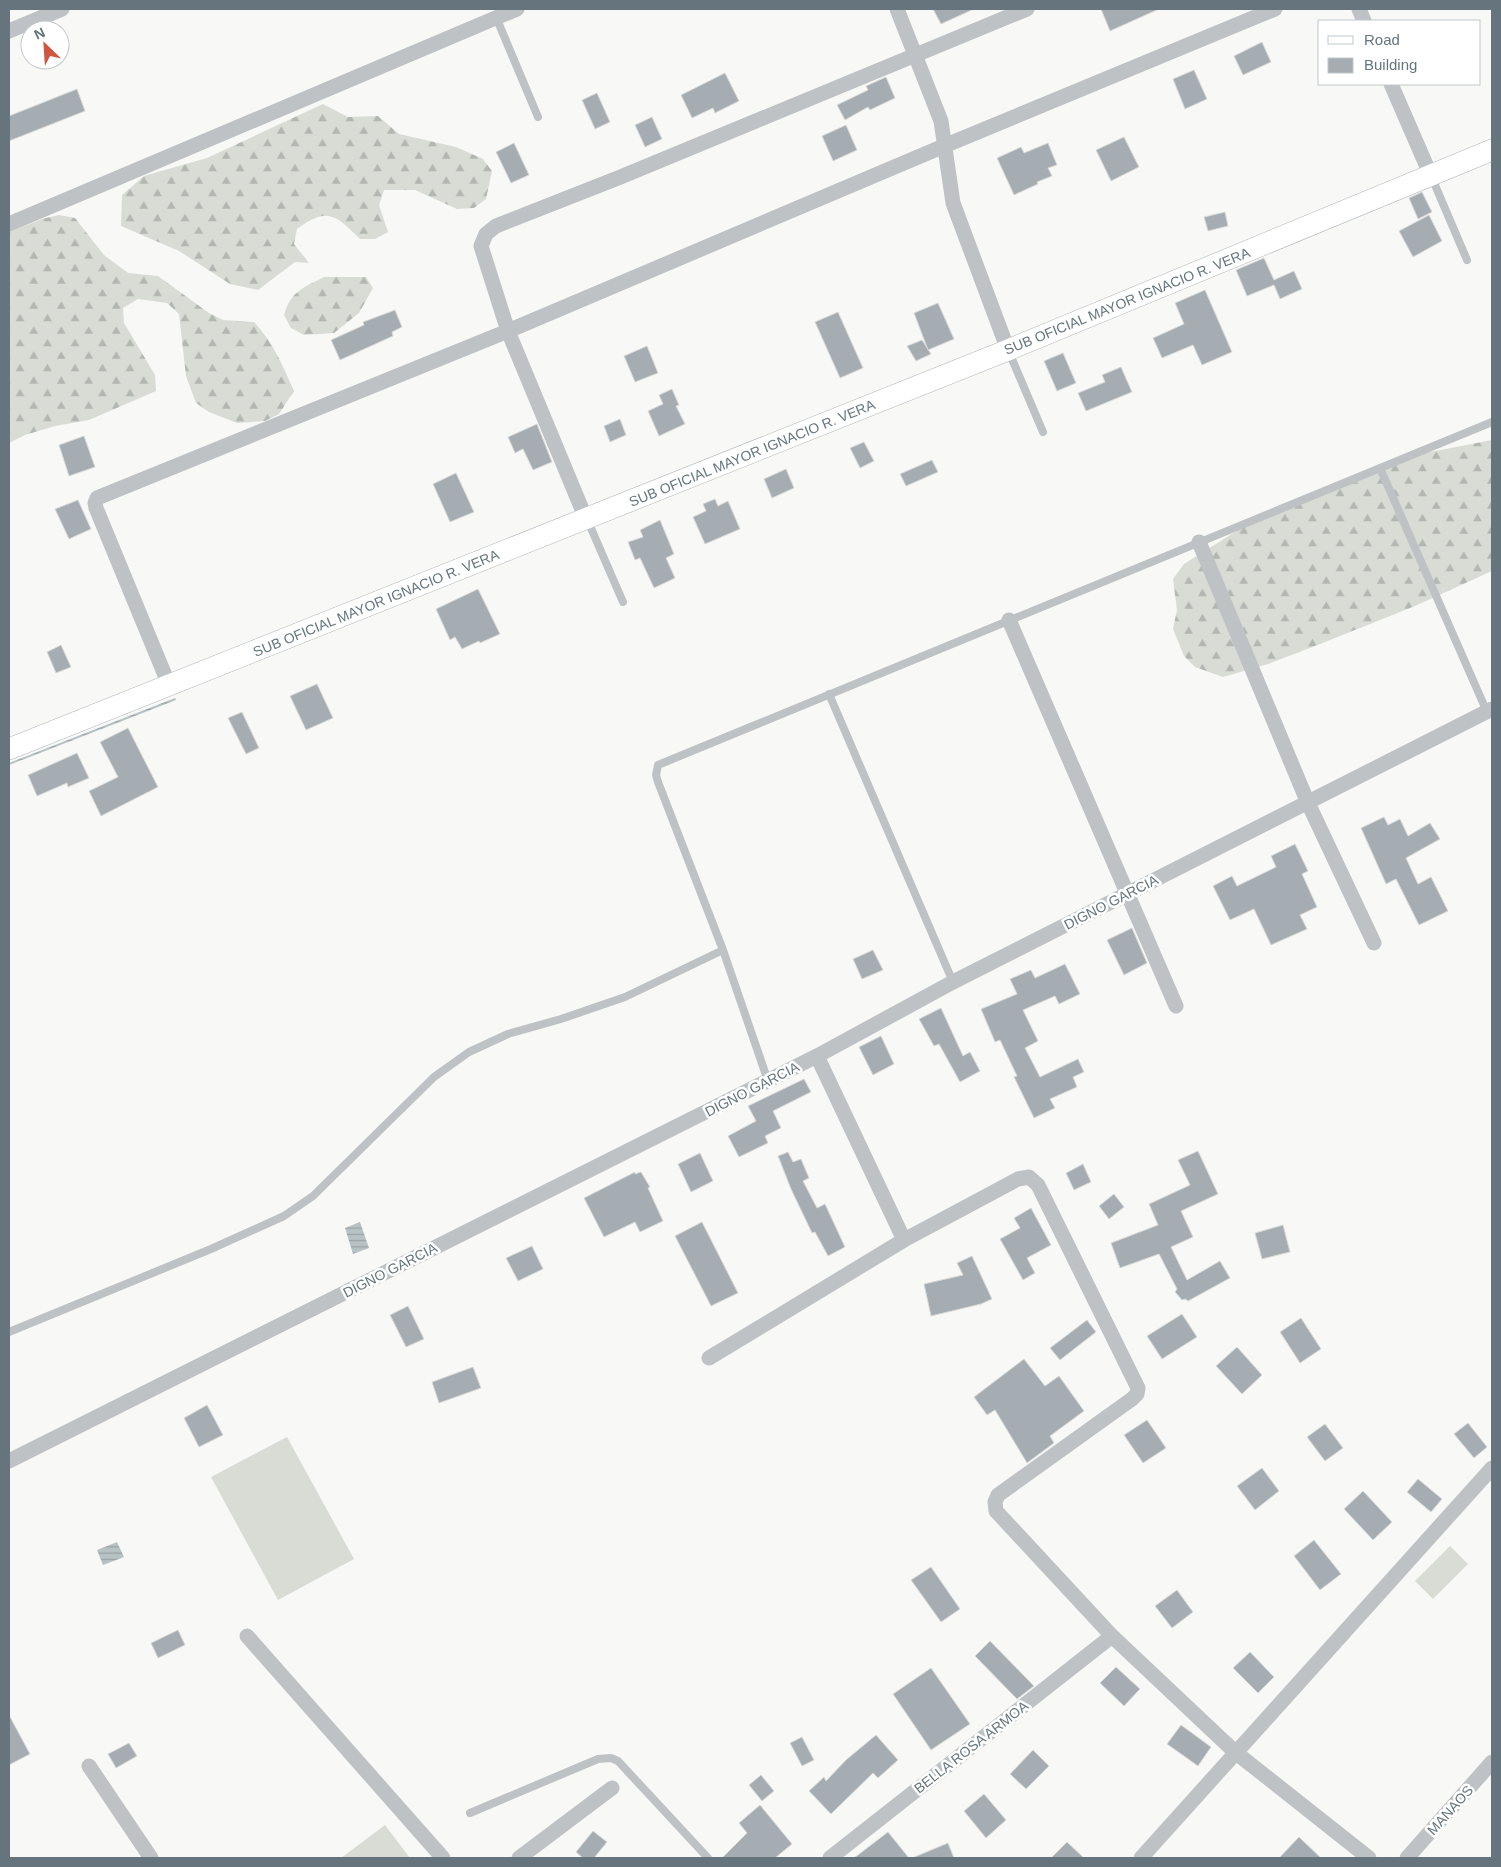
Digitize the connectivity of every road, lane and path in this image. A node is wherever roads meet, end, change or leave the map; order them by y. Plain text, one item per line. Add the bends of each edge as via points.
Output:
1 (62, 9) edge
2 (518, 9) edge
3 (897, 9) edge
4 (1027, 9) edge
5 (1275, 9) edge
6 (494, 13) edge
7 (9, 31) edge
8 (915, 55) junction
9 (1391, 85) edge
10 (538, 116) dead end
11 (944, 146) junction
12 (1492, 150) edge
13 (1431, 176) junction
14 (9, 224) edge
15 (1467, 260) dead end
16 (508, 331) junction
17 (1008, 350) junction
18 (1492, 422) edge
19 (1043, 432) dead end
20 (1380, 468) junction
21 (586, 518) junction
22 (1199, 542) junction
23 (623, 602) dead end
24 (1009, 620) junction
25 (169, 685) junction
26 (829, 694) junction
27 (1491, 715) edge
28 (9, 749) edge
29 (1308, 803) junction
30 (1128, 893) junction
31 (1374, 943) dead end
32 (723, 950) junction
33 (953, 982) junction
34 (1176, 1006) dead end
35 (817, 1056) junction
36 (768, 1081) junction
37 (904, 1240) junction
38 (9, 1332) edge
39 (709, 1358) dead end
40 (9, 1461) edge
41 (1492, 1468) edge
42 (247, 1636) dead end
43 (1112, 1636) junction
44 (1235, 1752) junction
45 (1492, 1762) edge
46 (89, 1766) dead end
47 (612, 1788) dead end
48 (470, 1813) dead end
49 (151, 1858) edge
50 (443, 1858) edge
51 (519, 1858) edge
52 (708, 1858) edge
53 (830, 1858) edge
54 (1141, 1858) edge
55 (1369, 1858) edge
56 (1407, 1858) edge

1 - 7 street
2 - 6 street
3 - 8 street
4 - 8 street
5 - 11 street
6 - 10 lane
6 - 14 street
8 - 11 street via 941,121
8 - 16 street via 496,226 486,234 481,246
9 - 13 street
11 - 16 street
11 - 17 street via 952,203
12 - 13 street, SUB OFICIAL MAYOR IGNACIO R. VERA
13 - 15 lane
13 - 17 street, SUB OFICIAL MAYOR IGNACIO R. VERA
16 - 21 street
16 - 25 street via 98,498 96,508
17 - 19 lane
17 - 21 street, SUB OFICIAL MAYOR IGNACIO R. VERA
18 - 20 lane
20 - 22 lane
20 - 27 lane
21 - 23 lane
21 - 25 street, SUB OFICIAL MAYOR IGNACIO R. VERA
22 - 24 lane
22 - 29 street
24 - 26 lane
24 - 30 street
25 - 28 street, SUB OFICIAL MAYOR IGNACIO R. VERA
26 - 32 lane via 658,765 658,782
26 - 33 lane
27 - 29 street, DIGNO GARCIA
29 - 30 street, DIGNO GARCIA
29 - 31 street
30 - 33 street, DIGNO GARCIA
30 - 34 street
32 - 36 lane
32 - 38 lane via 625,997 508,1034 469,1052 434,1077 313,1196 284,1216
33 - 35 street, DIGNO GARCIA
35 - 36 street, DIGNO GARCIA
35 - 37 street
36 - 40 street, DIGNO GARCIA
37 - 39 street
37 - 43 street via 1018,1179 1029,1177 1038,1185 1138,1388 1132,1399 998,1494 996,1510
41 - 44 street
42 - 50 street
43 - 44 street
43 - 53 street, BELLA ROSA ARMOA
44 - 54 street
44 - 55 street
45 - 56 street, MANAOS
46 - 49 street
47 - 51 street
48 - 52 lane via 598,1759 611,1758 618,1761

